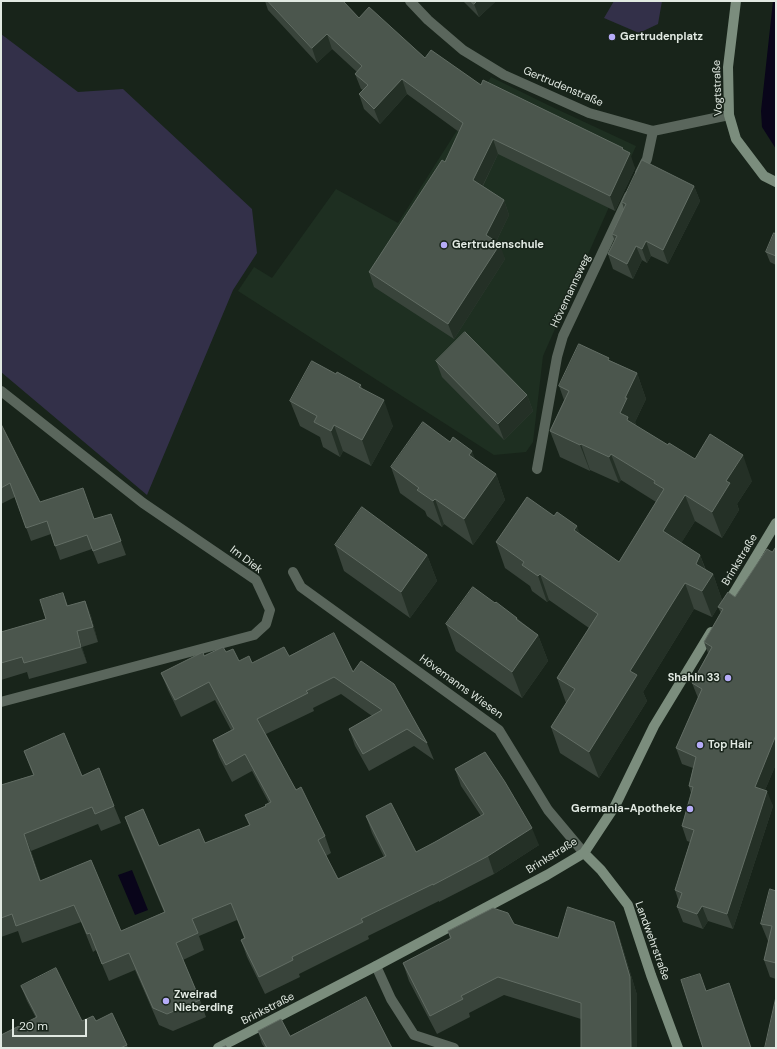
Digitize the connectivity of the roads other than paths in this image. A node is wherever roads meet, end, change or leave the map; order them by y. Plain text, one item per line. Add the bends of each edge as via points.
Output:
1 (410, 1) edge
2 (736, 1) edge
3 (729, 115) junction
4 (653, 131) junction
5 (776, 182) edge
6 (1, 392) edge
7 (537, 469) dead end
8 (776, 523) edge
9 (293, 572) dead end
10 (723, 612) edge
11 (714, 626) edge
12 (1, 702) edge
13 (584, 853) junction
14 (376, 966) junction
15 (218, 1048) edge
16 (454, 1048) edge
17 (678, 1048) edge

1 - 4 street, Gertrudenstraße via 463,50 504,75 589,113
2 - 3 street, Vogtstraße via 728,67
3 - 4 street, Gertrudenstraße
3 - 5 street, Vogtstraße via 736,138 764,176
4 - 7 street, Hövemannsweg via 647,159 563,336
6 - 12 street, Im Diek via 143,503 256,580 270,610 266,624 254,635
8 - 10 street, Brinkstraße
9 - 13 street, Hövemanns Wiesen via 301,587 499,730 548,810
11 - 13 street, Brinkstraße via 654,726 615,806
13 - 14 street, Brinkstraße
13 - 17 street, Landwehrstraße via 628,905
14 - 15 street, Brinkstraße
14 - 16 street via 391,999 414,1035

